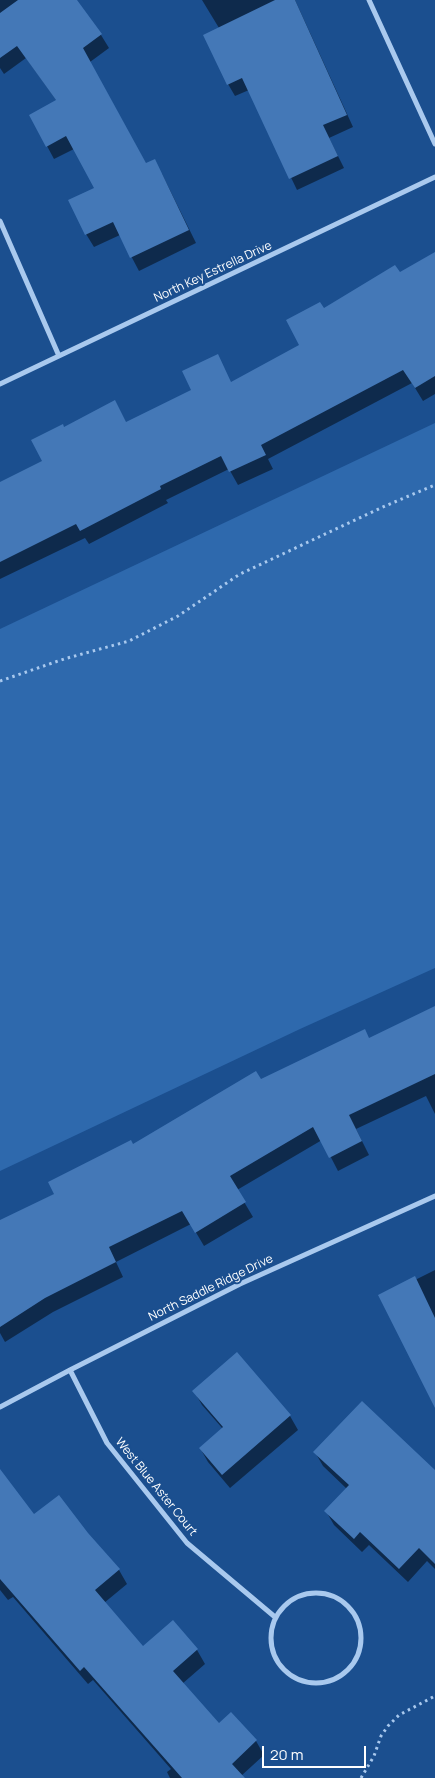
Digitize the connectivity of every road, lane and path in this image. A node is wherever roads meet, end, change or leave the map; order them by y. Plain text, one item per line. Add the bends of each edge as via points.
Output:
1 (369, 0) edge
2 (435, 144) edge
3 (435, 177) edge
4 (0, 221) edge
5 (59, 356) junction
6 (0, 384) edge
7 (435, 485) edge
8 (0, 681) edge
9 (435, 1196) edge
10 (70, 1370) junction
11 (0, 1407) edge
12 (275, 1617) junction
13 (435, 1696) edge
14 (361, 1778) edge

1 - 2 street
3 - 5 street, North Key Estrella Drive
4 - 5 street
5 - 6 street, North Key Estrella Drive
7 - 8 path via 240,574 178,616 129,641
9 - 10 street, North Saddle Ridge Drive via 240,1284
10 - 11 street, North Saddle Ridge Drive
10 - 12 street, West Blue Aster Court via 107,1443 187,1543
12 - 12 street via 270,1631 273,1654 285,1672 298,1681 313,1684 341,1676 359,1652 361,1639 354,1613 333,1597 320,1593 294,1598
13 - 14 path via 399,1715 388,1726

